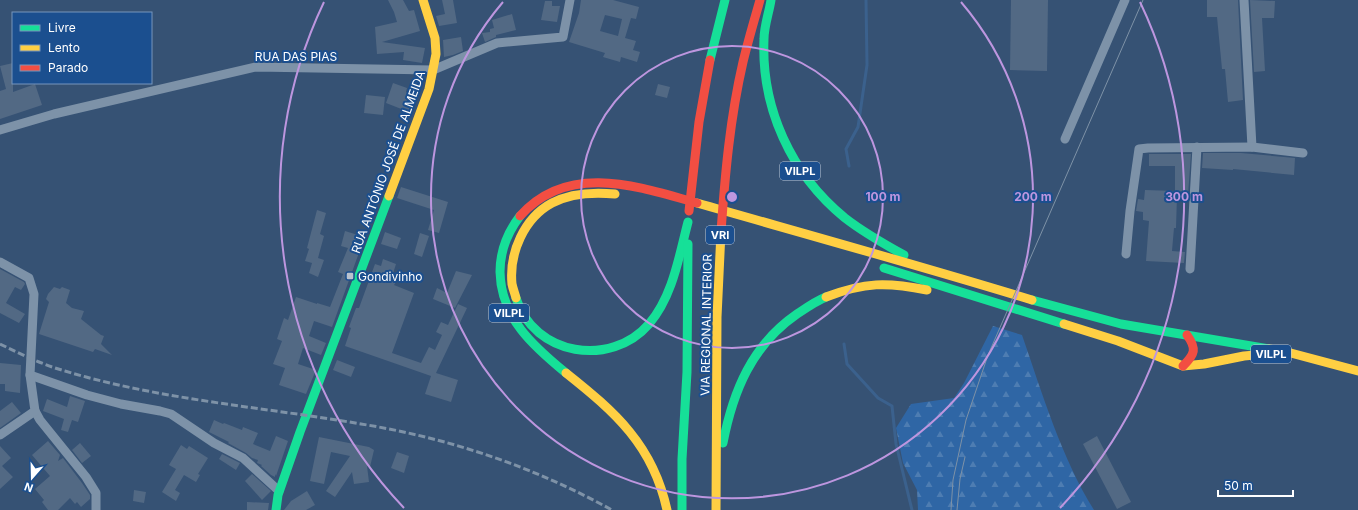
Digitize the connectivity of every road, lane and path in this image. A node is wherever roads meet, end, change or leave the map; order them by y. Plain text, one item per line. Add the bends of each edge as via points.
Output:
1 (423, 0) edge
2 (570, 0) edge
3 (726, 0) edge
4 (760, 0) edge
5 (771, 0) edge
6 (1125, 0) edge
7 (1244, 0) edge
8 (433, 70) junction
9 (0, 130) edge
10 (1065, 139) dead end
11 (1197, 147) junction
12 (1252, 147) junction
13 (1302, 153) dead end
14 (626, 195) dead end
15 (684, 210) dead end
16 (698, 214) dead end
17 (713, 218) dead end
18 (688, 222) junction
19 (728, 223) dead end
20 (1126, 254) dead end
21 (0, 262) edge
22 (878, 266) dead end
23 (1190, 269) dead end
24 (944, 273) junction
25 (978, 298) junction
26 (1187, 335) junction
27 (1183, 366) junction
28 (1358, 371) edge
29 (1358, 374) edge
30 (30, 375) junction
31 (35, 411) junction
32 (0, 435) edge
33 (717, 474) junction
34 (280, 491) junction
35 (95, 508) edge
36 (276, 510) edge
37 (667, 510) edge
38 (682, 510) edge
39 (716, 510) edge

1 - 8 main road, RUA ANTÓNIO JOSÉ DE ALMEIDA via 435,38
2 - 8 street, RUA DAS PIAS via 563,37 497,44
3 - 18 main road, VIA REGIONAL INTERIOR / VRI via 710,58 699,122
4 - 33 main road, VIA REGIONAL INTERIOR / VRI via 737,96 719,239
5 - 24 main road, VILPL via 764,38 766,83 777,126 799,170 819,194 848,221 885,246
6 - 10 street
7 - 12 street
8 - 9 street, RUA DAS PIAS via 256,67 54,114
8 - 34 main road, RUA ANTÓNIO JOSÉ DE ALMEIDA via 426,96
11 - 12 street
11 - 20 street via 1139,149
11 - 23 street
12 - 13 street
14 - 18 main road, VILPL via 586,193 567,197 539,212 520,235 510,272 515,298 530,324 559,346 591,351 625,344 639,334 651,322 663,303
15 - 16 main road
17 - 19 main road
18 - 38 main road, VIA REGIONAL INTERIOR / VRI via 687,372
21 - 30 street via 29,278 34,294
22 - 25 main road, VILPL
24 - 26 main road, VILPL via 1121,324
24 - 37 main road, VILPL via 662,193 616,183 586,182 564,186 548,192 532,203 509,231 500,256 500,284 505,304 522,332 543,354 623,423 648,457 666,499
25 - 27 main road, VILPL via 1118,341
25 - 33 main road, VILPL via 965,299 929,290 880,284 841,291 814,302 796,314 773,333 751,360 743,375 723,439
26 - 27 main road via 1194,351
26 - 28 main road, VILPL via 1287,352
27 - 29 main road, VILPL via 1270,354
30 - 31 street
30 - 34 street via 122,404 171,414 214,443 243,458
31 - 32 street
31 - 35 street via 96,493
33 - 39 main road, VIA REGIONAL INTERIOR / VRI
34 - 36 main road, RUA ANTÓNIO JOSÉ DE ALMEIDA

